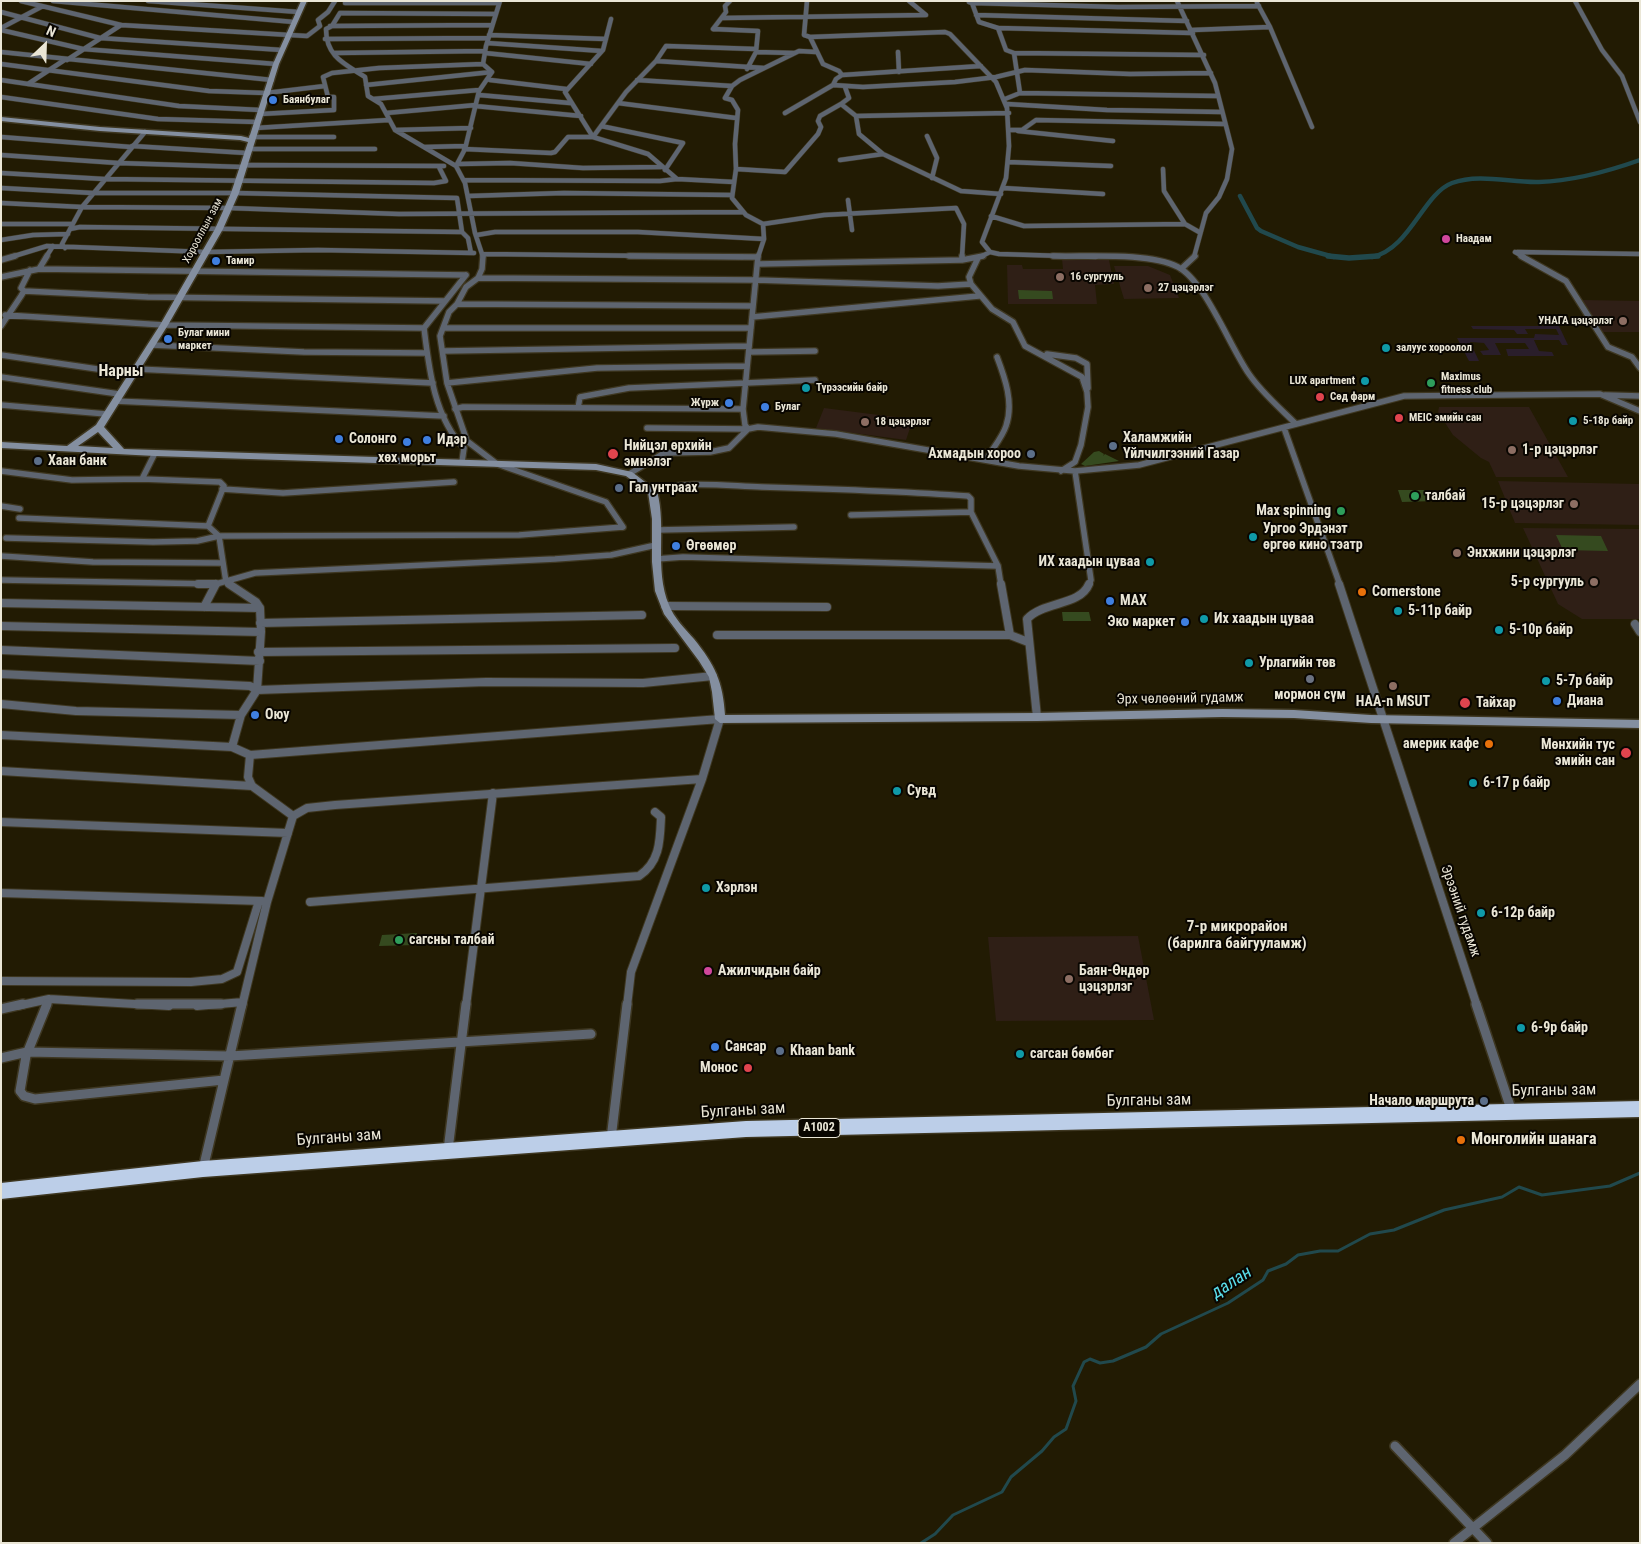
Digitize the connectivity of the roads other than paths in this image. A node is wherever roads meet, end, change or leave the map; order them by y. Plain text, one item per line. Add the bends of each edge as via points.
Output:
1 (21, 1) edge
2 (52, 1) edge
3 (148, 1) edge
4 (304, 1) edge
5 (335, 1) edge
6 (348, 1) edge
7 (730, 1) edge
8 (807, 1) edge
9 (909, 1) edge
10 (1177, 1) edge
11 (1255, 1) edge
12 (1575, 1) edge
13 (499, 2) edge
14 (970, 2) edge
15 (42, 6) junction
16 (1259, 6) junction
17 (1180, 7) junction
18 (1, 12) edge
19 (299, 12) junction
20 (496, 14) junction
21 (976, 15) junction
22 (21, 16) junction
23 (808, 17) junction
24 (722, 18) junction
25 (611, 19) dead end
26 (1187, 21) junction
27 (294, 22) junction
28 (121, 25) junction
29 (492, 25) junction
30 (320, 26) junction
31 (332, 26) junction
32 (1270, 27) junction
33 (998, 28) junction
34 (1, 29) edge
35 (1192, 32) junction
36 (288, 35) junction
37 (562, 37) junction
38 (810, 37) junction
39 (100, 38) junction
40 (488, 39) junction
41 (606, 39) junction
42 (325, 40) junction
43 (560, 48) junction
44 (83, 49) junction
45 (282, 50) junction
46 (602, 51) junction
47 (756, 51) junction
48 (1, 52) edge
49 (485, 52) junction
50 (816, 52) junction
51 (898, 52) dead end
52 (334, 53) junction
53 (795, 53) junction
54 (1014, 53) junction
55 (1204, 55) junction
56 (66, 60) junction
57 (656, 61) junction
58 (1, 64) edge
59 (276, 64) junction
60 (483, 64) junction
61 (591, 64) junction
62 (981, 66) junction
63 (748, 67) junction
64 (764, 68) junction
65 (50, 70) junction
66 (1016, 70) junction
67 (356, 71) junction
68 (492, 72) junction
69 (898, 72) junction
70 (1211, 73) junction
71 (842, 75) junction
72 (995, 78) junction
73 (1, 80) edge
74 (272, 80) junction
75 (490, 80) junction
76 (636, 80) junction
77 (740, 80) junction
78 (28, 84) junction
79 (366, 85) junction
80 (325, 86) junction
81 (732, 86) junction
82 (833, 86) junction
83 (845, 88) junction
84 (566, 89) junction
85 (479, 92) junction
86 (266, 93) junction
87 (1020, 93) junction
88 (1218, 96) junction
89 (1, 97) edge
90 (373, 99) junction
91 (1006, 101) junction
92 (570, 103) junction
93 (618, 103) junction
94 (841, 104) junction
95 (476, 106) junction
96 (260, 112) junction
97 (1222, 112) junction
98 (386, 113) junction
99 (785, 113) dead end
100 (1009, 113) junction
101 (581, 116) junction
102 (856, 116) junction
103 (736, 118) junction
104 (1, 119) edge
105 (389, 120) junction
106 (1640, 122) edge
107 (1224, 124) junction
108 (256, 125) junction
109 (601, 126) junction
110 (1312, 127) dead end
111 (471, 128) junction
112 (395, 130) junction
113 (1010, 130) junction
114 (145, 132) junction
115 (927, 136) dead end
116 (1, 137) edge
117 (334, 137) dead end
118 (594, 138) junction
119 (1113, 141) dead end
120 (249, 145) junction
121 (132, 146) junction
122 (424, 147) junction
123 (465, 148) junction
124 (375, 150) dead end
125 (519, 152) junction
126 (883, 154) junction
127 (1, 155) edge
128 (840, 160) dead end
129 (1008, 162) junction
130 (118, 163) junction
131 (510, 163) junction
132 (455, 165) junction
133 (243, 166) junction
134 (1111, 166) dead end
135 (440, 167) junction
136 (663, 168) junction
137 (736, 169) junction
138 (1163, 169) dead end
139 (1, 173) edge
140 (932, 178) junction
141 (104, 179) junction
142 (677, 179) junction
143 (239, 180) junction
144 (464, 180) junction
145 (734, 182) junction
146 (1, 188) edge
147 (1002, 191) junction
148 (92, 193) junction
149 (235, 193) junction
150 (1103, 194) dead end
151 (732, 195) junction
152 (468, 196) junction
153 (848, 200) dead end
154 (1, 203) edge
155 (82, 207) junction
156 (228, 208) junction
157 (469, 212) junction
158 (743, 212) junction
159 (458, 213) junction
160 (850, 213) junction
161 (991, 216) junction
162 (1, 224) edge
163 (763, 224) junction
164 (1185, 224) junction
165 (70, 229) junction
166 (219, 229) junction
167 (852, 230) dead end
168 (462, 232) junction
169 (1199, 232) junction
170 (477, 235) junction
171 (764, 238) junction
172 (1, 240) edge
173 (53, 246) junction
174 (65, 248) junction
175 (205, 252) junction
176 (990, 252) junction
177 (471, 253) junction
178 (482, 254) junction
179 (1640, 254) edge
180 (978, 258) junction
181 (1, 260) edge
182 (758, 260) junction
183 (962, 260) junction
184 (39, 269) junction
185 (1181, 269) junction
186 (30, 270) junction
187 (194, 272) junction
188 (1, 277) edge
189 (478, 278) junction
190 (756, 280) junction
191 (971, 284) junction
192 (24, 291) junction
193 (979, 296) junction
194 (179, 297) junction
195 (445, 302) junction
196 (458, 304) junction
197 (753, 306) junction
198 (6, 314) edge
199 (752, 317) junction
200 (164, 325) junction
201 (1, 326) edge
202 (424, 328) junction
203 (444, 328) junction
204 (751, 328) junction
205 (152, 345) junction
206 (442, 348) junction
207 (749, 349) junction
208 (427, 350) junction
209 (815, 351) dead end
210 (1035, 352) junction
211 (1, 355) edge
212 (997, 357) dead end
213 (747, 366) junction
214 (1640, 368) edge
215 (134, 371) junction
216 (1, 377) edge
217 (815, 380) dead end
218 (447, 383) junction
219 (434, 384) junction
220 (746, 384) junction
221 (1087, 392) junction
222 (1600, 394) junction
223 (1640, 396) edge
224 (117, 398) junction
225 (1, 405) edge
226 (578, 408) junction
227 (455, 409) junction
228 (743, 409) junction
229 (1640, 411) edge
230 (106, 414) junction
231 (444, 416) junction
232 (1296, 424) junction
233 (99, 427) junction
234 (647, 428) dead end
235 (748, 428) junction
236 (1284, 428) junction
237 (1, 444) edge
238 (70, 448) junction
239 (120, 450) junction
240 (155, 453) junction
241 (986, 460) junction
242 (462, 462) junction
243 (496, 464) junction
244 (1, 471) edge
245 (1061, 471) junction
246 (1075, 471) junction
247 (629, 474) junction
248 (142, 479) junction
249 (454, 482) dead end
250 (222, 489) junction
251 (652, 491) junction
252 (1, 506) edge
253 (20, 509) dead end
254 (971, 512) junction
255 (851, 515) dead end
256 (19, 518) dead end
257 (208, 526) junction
258 (794, 527) dead end
259 (657, 530) junction
260 (219, 536) junction
261 (6, 538) dead end
262 (656, 545) junction
263 (1, 556) edge
264 (656, 559) junction
265 (223, 563) junction
266 (998, 566) junction
267 (1, 580) edge
268 (226, 582) junction
269 (216, 584) junction
270 (1, 603) edge
271 (665, 606) junction
272 (204, 607) junction
273 (260, 608) junction
274 (827, 608) dead end
275 (642, 615) dead end
276 (260, 623) junction
277 (1635, 624) dead end
278 (1, 626) edge
279 (261, 632) junction
280 (1640, 632) edge
281 (717, 635) dead end
282 (1010, 635) junction
283 (1028, 642) junction
284 (675, 648) dead end
285 (1, 650) edge
286 (258, 652) junction
287 (260, 661) junction
288 (1, 674) edge
289 (713, 676) junction
290 (256, 690) junction
291 (1, 704) edge
292 (241, 714) junction
293 (1038, 717) junction
294 (720, 718) junction
295 (1382, 719) junction
296 (1640, 724) edge
297 (1, 735) edge
298 (232, 747) junction
299 (250, 755) junction
300 (1, 771) edge
301 (702, 779) junction
302 (252, 786) junction
303 (493, 794) junction
304 (655, 812) dead end
305 (292, 816) junction
306 (1, 822) edge
307 (288, 833) junction
308 (481, 889) junction
309 (1, 893) edge
310 (263, 901) junction
311 (310, 902) dead end
312 (1, 981) edge
313 (49, 999) junction
314 (243, 1002) junction
315 (1, 1009) edge
316 (592, 1034) dead end
317 (461, 1041) junction
318 (27, 1052) junction
319 (230, 1056) junction
320 (1, 1058) edge
321 (224, 1080) junction
322 (1640, 1110) edge
323 (1512, 1112) junction
324 (611, 1139) junction
325 (448, 1150) junction
326 (204, 1168) junction
327 (1, 1191) edge
328 (1640, 1384) edge
329 (1395, 1446) dead end
330 (1473, 1526) junction
331 (1454, 1543) edge
332 (1487, 1543) edge

1 - 15 street
2 - 15 street
2 - 27 street
3 - 19 street
4 - 19 main road, Хорооллын зам
5 - 30 street via 318,20
6 - 13 street via 345,3
7 - 24 street via 724,6 726,12
8 - 23 street
9 - 23 street via 926,15
10 - 17 street
11 - 16 street
12 - 106 street via 1602,50 1622,76
13 - 20 street
14 - 17 street
14 - 21 street
15 - 22 street
15 - 28 street
16 - 17 street
16 - 32 street
17 - 26 street
18 - 22 street
19 - 27 main road, Хорооллын зам
20 - 29 street
20 - 31 street via 340,13
21 - 26 street
21 - 33 street via 982,26
22 - 34 street
22 - 39 street
23 - 24 street
23 - 38 street via 804,35
24 - 47 street via 713,29 758,31
25 - 41 street
26 - 35 street
27 - 36 main road, Хорооллын зам
28 - 36 street
28 - 39 street
29 - 31 street
29 - 40 street
30 - 31 street
30 - 36 street via 307,36
31 - 42 street via 326,30
32 - 35 street
32 - 110 street
33 - 35 street
33 - 54 street via 1006,50
34 - 44 street
35 - 55 street
36 - 45 main road, Хорооллын зам
37 - 40 street
37 - 41 street
37 - 43 street
38 - 50 street
38 - 62 street via 945,32
39 - 44 street
39 - 45 street
40 - 42 street
40 - 43 street
40 - 49 street
41 - 46 street
42 - 52 street
43 - 46 street
44 - 56 street
44 - 59 street
45 - 59 main road, Хорооллын зам
46 - 61 street
47 - 53 street
47 - 57 street via 666,46
47 - 63 street
48 - 56 street
49 - 52 street
49 - 60 street
49 - 61 street
50 - 53 street
50 - 71 street via 822,65
51 - 69 street
52 - 67 street via 340,63
53 - 64 street
54 - 55 street
54 - 66 street
55 - 70 street
56 - 65 street
56 - 74 street
57 - 63 street
57 - 76 street
58 - 65 street
59 - 74 main road, Хорооллын зам
60 - 67 street
60 - 68 street
61 - 84 street
62 - 69 street
62 - 72 street
63 - 64 street
63 - 77 street
64 - 77 street
65 - 78 street
65 - 86 street via 209,91
66 - 70 street
66 - 72 street
66 - 87 street
67 - 79 street via 365,77
67 - 80 street via 327,75 323,77
68 - 75 street
68 - 79 street
69 - 71 street
70 - 88 street
71 - 82 street
72 - 83 street
72 - 91 street
73 - 78 street
74 - 86 main road, Хорооллын зам
75 - 84 street
75 - 85 street
76 - 81 street
76 - 93 street
77 - 81 street
78 - 96 street via 180,106
79 - 90 street via 368,96
80 - 86 street
80 - 96 street via 328,97 334,97 334,110
81 - 103 street via 724,98 732,100 738,110
82 - 83 street
82 - 99 street
83 - 94 street via 849,98
84 - 92 street
85 - 90 street
85 - 92 street
85 - 95 street
86 - 96 main road, Хорооллын зам
87 - 88 street
87 - 91 street
88 - 97 street
89 - 108 street via 158,119
90 - 98 street
91 - 97 street via 1107,110
91 - 100 street
92 - 101 street
93 - 103 street
93 - 109 street
94 - 102 street
94 - 137 street via 820,116 818,134 785,172
95 - 98 street
95 - 101 street
95 - 111 street
96 - 108 main road, Хорооллын зам
97 - 107 street
98 - 105 street
100 - 102 street
100 - 113 street
101 - 118 street
102 - 126 street via 859,134
103 - 137 street
104 - 114 main road
105 - 108 street
105 - 112 street
107 - 113 street via 1036,120 1022,130
107 - 169 street via 1232,149 1230,169
108 - 120 main road, Хорооллын зам
109 - 118 street
109 - 136 street via 683,143
111 - 112 street
111 - 123 street
112 - 122 street
113 - 119 street
113 - 129 street
114 - 120 main road via 241,138
114 - 121 street
115 - 140 street via 937,158
116 - 121 street
117 - 120 street
118 - 125 street via 568,137 556,152 550,154
118 - 136 street via 648,154
120 - 121 street
120 - 124 street
120 - 133 main road, Хорооллын зам
121 - 130 street
122 - 123 street
122 - 132 street
123 - 125 street
123 - 132 street
125 - 131 street
126 - 128 street
126 - 140 street
127 - 130 street
129 - 134 street
129 - 147 street
130 - 133 street
130 - 141 street
131 - 132 street
131 - 136 street via 583,168
132 - 135 street
132 - 144 street
133 - 135 street
133 - 143 main road, Хорооллын зам
135 - 143 street via 446,181 434,183
136 - 142 street
137 - 145 street
138 - 164 street via 1164,191
139 - 141 street
140 - 147 street via 961,191
141 - 143 street
141 - 148 street
142 - 144 street
142 - 145 street
143 - 149 main road, Хорооллын зам
144 - 152 street
145 - 151 street
146 - 148 street
147 - 150 street
147 - 161 street
148 - 149 street
148 - 155 street
149 - 156 main road, Хорооллын зам
149 - 159 street via 457,198
151 - 152 street via 564,193
151 - 158 street
152 - 157 street
153 - 160 street
154 - 155 street
155 - 156 street
155 - 165 street
156 - 159 street
156 - 166 main road, Хорооллын зам
157 - 158 street
157 - 159 street
157 - 170 street
158 - 163 street
159 - 168 street
160 - 163 street
160 - 167 street
160 - 183 street via 956,208 964,220
161 - 164 street via 1024,226
161 - 176 street via 982,242
162 - 165 street
163 - 171 street
164 - 169 street
165 - 166 street
165 - 172 street
165 - 174 street via 62,244
166 - 168 street
166 - 175 main road, Хорооллын зам
168 - 177 street via 468,238
169 - 185 street via 1196,255
170 - 171 street via 495,232 638,232
170 - 178 street
171 - 182 street
173 - 174 street
173 - 181 street
173 - 184 street
174 - 175 street
175 - 177 street
175 - 187 main road, Хорооллын зам
176 - 180 street
176 - 185 street via 1135,258 1156,260
177 - 178 street
178 - 182 street
178 - 189 street
179 - 214 street via 1515,252 1566,281 1608,347 1632,357
180 - 183 street
180 - 191 street via 969,277
182 - 183 street
182 - 190 street
184 - 186 street
184 - 187 street
185 - 232 street via 1208,305 1248,374 1278,409
186 - 188 street
186 - 192 street via 21,288
187 - 194 main road, Хорооллын зам
187 - 195 street via 466,274
189 - 190 street
189 - 196 street via 466,287
190 - 191 street
190 - 197 street
191 - 193 street
192 - 194 street
192 - 198 street via 18,303
193 - 199 street
193 - 210 street via 1013,322 1025,346
194 - 195 street
194 - 200 main road, Хорооллын зам
195 - 202 street
196 - 197 street
196 - 203 street via 449,312
197 - 199 street
198 - 200 street
198 - 201 street
199 - 204 street
200 - 202 street
200 - 205 main road, Хорооллын зам
202 - 208 street
203 - 204 street
203 - 206 street via 440,336
204 - 207 street
205 - 208 street via 304,352
205 - 215 main road, Хорооллын зам
206 - 207 street
206 - 208 street
206 - 218 street
207 - 209 street
207 - 213 street
208 - 219 street
210 - 221 street via 1082,377
210 - 221 street via 1076,358 1087,364
211 - 215 street
212 - 241 street via 1006,380 1008,418
213 - 218 street via 597,368
213 - 220 street
215 - 219 street
215 - 224 main road, Хорооллын зам
216 - 224 street
217 - 220 street
218 - 227 street
219 - 231 street
220 - 226 street via 619,389 580,397
220 - 228 street
221 - 245 street via 1088,407 1081,445 1075,462
222 - 223 street
222 - 229 street
222 - 232 street via 1404,396
224 - 230 main road, Хорооллын зам
224 - 231 street
225 - 230 street
226 - 227 street
226 - 228 street
227 - 243 street via 466,441
228 - 235 street
230 - 233 main road, Хорооллын зам
231 - 242 street via 456,442 464,448
232 - 236 street
233 - 238 main road, Хорооллын зам
233 - 239 main road
234 - 235 street
235 - 241 street via 773,427 836,434
235 - 247 street via 729,448 710,452 664,453
236 - 246 street via 1139,465
236 - 295 street, Эрээний гудамж via 1347,605
237 - 238 main road
238 - 239 main road
239 - 240 main road
240 - 242 main road
240 - 248 street
241 - 245 street
242 - 243 main road
243 - 247 main road via 596,467
243 - 260 street via 606,502 623,527 519,535
244 - 248 street via 47,477
245 - 246 street
246 - 283 street via 1090,587 1083,595 1031,612 1026,625
247 - 251 main road
248 - 250 street via 220,482 224,486
249 - 250 street via 283,492
250 - 257 street
251 - 254 street via 668,486 718,486 952,494 968,496
251 - 259 main road
252 - 253 street
254 - 255 street
254 - 266 street
256 - 257 street
257 - 260 street
258 - 259 street
259 - 262 main road
260 - 261 street via 197,541 153,542
260 - 265 street
262 - 264 main road
262 - 268 street via 611,555 555,560 255,573
263 - 265 street via 93,562
264 - 266 street via 683,557
264 - 271 main road via 659,589
265 - 268 street
266 - 282 street
267 - 269 street
268 - 269 street
268 - 273 street
269 - 272 street
270 - 272 street
271 - 274 street
271 - 289 main road
272 - 273 street
273 - 276 street
275 - 276 street
276 - 279 street
277 - 280 street
278 - 279 street
279 - 286 street
281 - 282 street
282 - 283 street
283 - 293 street
284 - 286 street
285 - 287 street
286 - 287 street
287 - 290 street
288 - 290 street via 250,686
289 - 290 street via 643,682 486,682
289 - 294 main road
290 - 292 street
291 - 292 street via 76,712
292 - 298 street
293 - 294 main road, Эрх чөлөөний гудамж
293 - 295 main road, Эрх чөлөөний гудамж via 1222,712
294 - 299 street
294 - 301 street
295 - 296 main road, Эрх чөлөөний гудамж
295 - 323 street, Эрээний гудамж
297 - 298 street
298 - 299 street
299 - 302 street via 248,776
300 - 302 street
301 - 303 street
301 - 324 street via 632,972
302 - 305 street
303 - 305 street via 307,808
303 - 308 street
304 - 308 street via 661,817 658,855 646,872 639,876
305 - 307 street
306 - 307 street
307 - 310 street
308 - 311 street
308 - 317 street
309 - 310 street
310 - 312 street via 237,972 231,977 192,982
310 - 314 street
313 - 314 street via 166,1004
313 - 315 street
313 - 318 street
314 - 319 street
316 - 317 street
317 - 319 street
317 - 325 street
318 - 319 street
318 - 320 street
318 - 321 street via 20,1091 24,1096 36,1099
319 - 321 street
321 - 326 street
322 - 323 highway, Булганы зам / A1002
323 - 324 highway, Булганы зам / A1002 via 746,1129
324 - 325 highway, Булганы зам / A1002
325 - 326 highway, Булганы зам / A1002
326 - 327 highway, Булганы зам / A1002
328 - 330 street via 1566,1455
329 - 330 street
330 - 331 street
330 - 332 street

